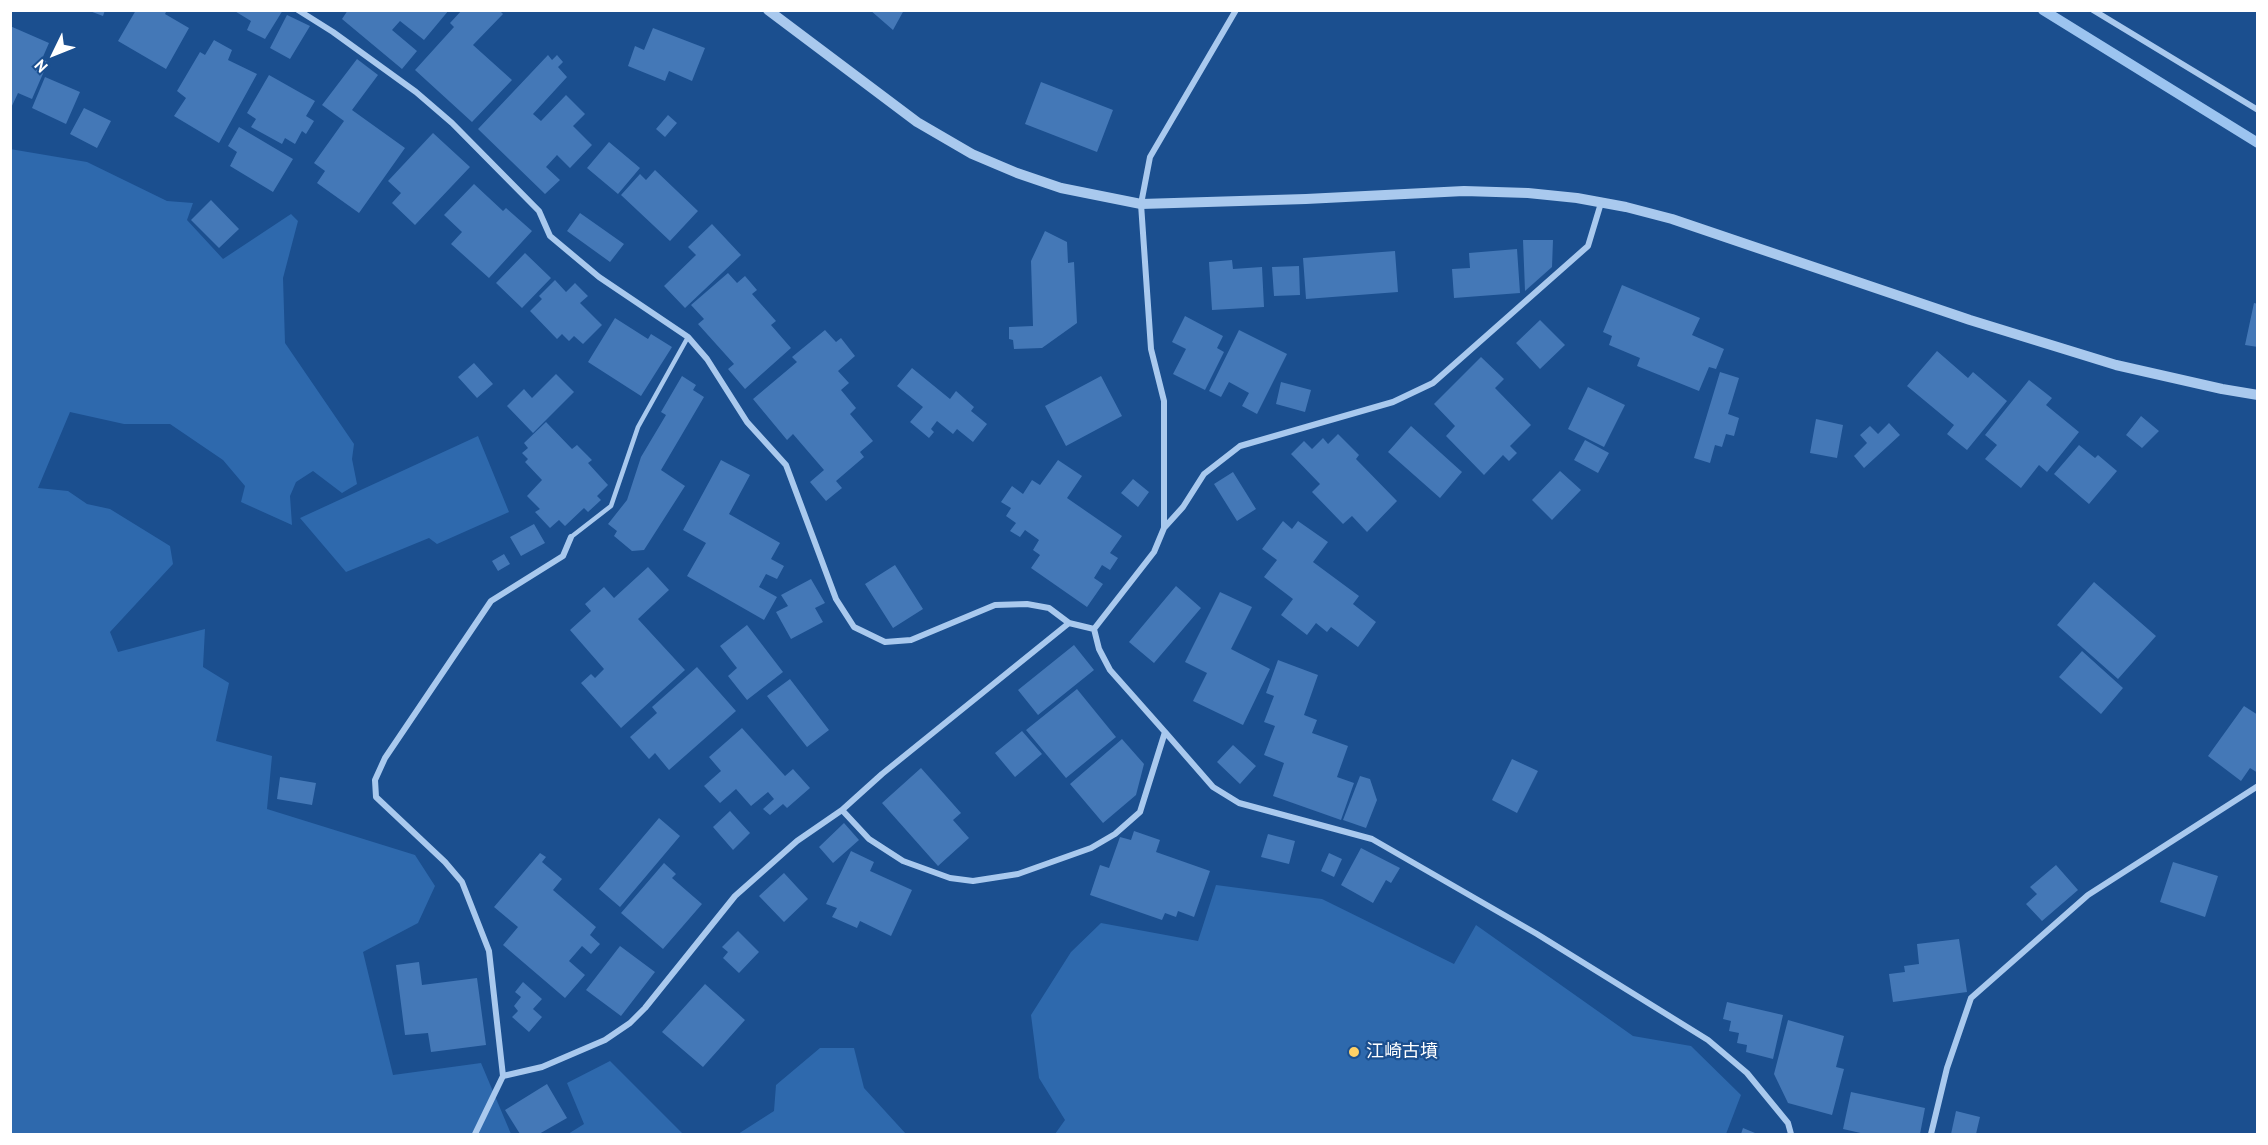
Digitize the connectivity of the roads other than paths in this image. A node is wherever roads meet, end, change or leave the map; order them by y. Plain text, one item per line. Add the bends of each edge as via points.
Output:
1 (298, 10) edge
2 (768, 10) edge
3 (1236, 10) edge
4 (2093, 10) edge
5 (2258, 110) edge
6 (1601, 203) junction
7 (1141, 204) junction
8 (688, 337) junction
9 (2258, 394) edge
10 (1164, 528) junction
11 (571, 537) joint
12 (1069, 623) junction
13 (1094, 629) junction
14 (1166, 732) junction
15 (2258, 786) edge
16 (842, 810) junction
17 (503, 1076) junction
18 (475, 1134) edge
19 (1791, 1134) edge
20 (1931, 1134) edge

1 - 8 street via 416,92 538,211 550,236 599,277
2 - 7 street via 917,122 972,154 1061,188
3 - 7 street via 1150,157
4 - 5 street
6 - 7 street via 1528,193 1464,191
6 - 9 street via 1672,219 2116,365
6 - 10 street via 1588,246 1433,383 1393,402 1240,446 1204,474
7 - 10 street via 1151,349 1164,401
8 - 11 lane via 638,427 611,506
8 - 12 street via 747,422 786,465 836,599 854,627 885,642 911,640 995,605 1027,604 1049,608
10 - 13 street via 1154,552
11 - 17 street via 563,556 490,601 385,758 375,780 376,796 462,882 489,951
12 - 13 street
12 - 16 street
13 - 14 street via 1110,670
14 - 16 street via 1140,812 1091,848 1018,874 974,881 950,878 903,861 869,839
14 - 19 street via 1213,787 1239,803 1372,839 1537,934 1708,1040 1747,1073 1788,1123
15 - 20 street via 2088,895 1971,998 1947,1068
16 - 17 street via 797,841 735,896 630,1023 605,1040 542,1067
17 - 18 street

